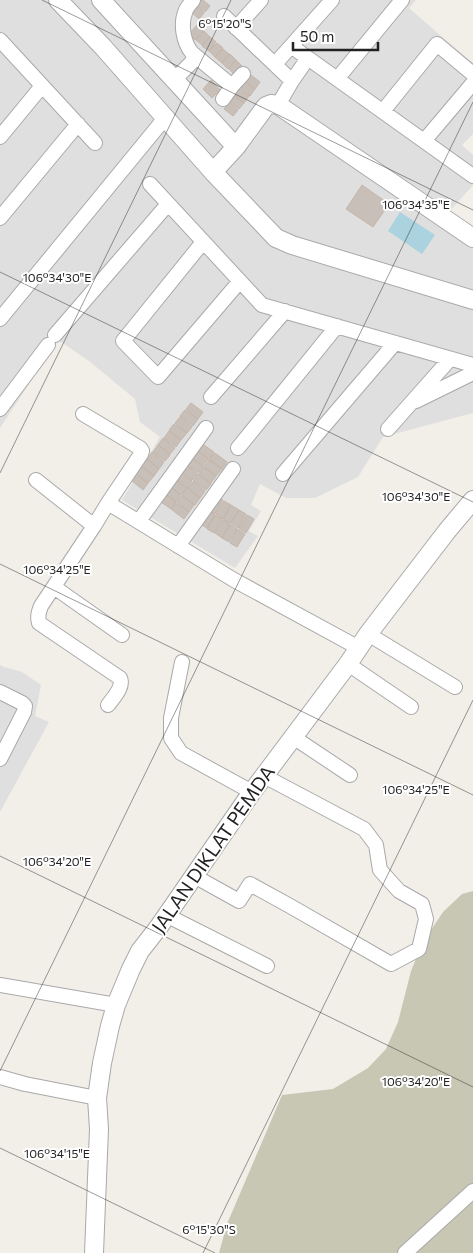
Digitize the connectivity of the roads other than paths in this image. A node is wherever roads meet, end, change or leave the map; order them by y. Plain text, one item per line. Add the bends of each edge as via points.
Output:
1 (58, 0) edge
2 (101, 0) edge
3 (193, 0) edge
4 (261, 0) edge
5 (332, 0) edge
6 (402, 0) edge
7 (224, 16) dead end
8 (236, 28) junction
9 (291, 46) junction
10 (2, 48) edge
11 (197, 57) junction
12 (308, 58) junction
13 (275, 64) junction
14 (243, 74) dead end
15 (473, 74) edge
16 (338, 79) junction
17 (174, 80) junction
18 (292, 80) junction
19 (473, 83) edge
20 (42, 86) junction
21 (232, 86) junction
22 (223, 99) dead end
23 (278, 106) junction
24 (382, 111) junction
25 (166, 118) junction
26 (78, 124) junction
27 (0, 137) edge
28 (424, 141) junction
29 (95, 143) dead end
30 (234, 150) junction
31 (215, 169) junction
32 (473, 176) edge
33 (150, 184) dead end
34 (168, 204) junction
35 (0, 218) edge
36 (473, 238) edge
37 (203, 242) junction
38 (240, 281) junction
39 (473, 300) edge
40 (284, 312) junction
41 (0, 319) edge
42 (337, 326) junction
43 (395, 343) junction
44 (450, 359) junction
45 (473, 365) edge
46 (473, 373) edge
47 (212, 397) dead end
48 (409, 405) junction
49 (0, 409) edge
50 (83, 414) dead end
51 (206, 428) dead end
52 (388, 428) dead end
53 (238, 448) dead end
54 (233, 469) dead end
55 (283, 474) dead end
56 (36, 480) dead end
57 (473, 500) edge
58 (108, 502) junction
59 (139, 521) junction
60 (94, 526) junction
61 (178, 546) junction
62 (54, 587) junction
63 (122, 635) dead end
64 (363, 641) junction
65 (182, 662) dead end
66 (348, 664) junction
67 (455, 687) dead end
68 (0, 692) edge
69 (108, 705) dead end
70 (411, 707) dead end
71 (293, 737) junction
72 (0, 759) edge
73 (350, 775) dead end
74 (264, 776) junction
75 (252, 792) junction
76 (194, 876) junction
77 (166, 915) junction
78 (267, 966) dead end
79 (0, 985) edge
80 (116, 1005) junction
81 (0, 1077) edge
82 (97, 1098) junction
83 (473, 1191) edge
84 (94, 1253) edge
85 (405, 1253) edge

1 - 25 street
2 - 17 street
3 - 11 street via 185,11 182,26 187,48
4 - 8 street
5 - 9 street
6 - 16 street
7 - 8 street
8 - 13 street
9 - 12 street
9 - 13 street
10 - 20 street
11 - 17 street
11 - 21 street
12 - 16 street
12 - 18 street
13 - 18 street
14 - 21 street
15 - 24 street via 437,44
16 - 24 street
17 - 30 street
18 - 23 street
19 - 28 street
20 - 26 street
20 - 27 street
21 - 22 street
23 - 30 street via 266,106
23 - 36 street
24 - 28 street
25 - 31 street
25 - 41 street
26 - 29 street
26 - 35 street
28 - 32 street
30 - 31 street
31 - 39 street via 276,238
33 - 34 street
34 - 37 street
34 - 49 street via 52,340
37 - 38 street
37 - 38 street via 123,341 158,377
38 - 40 street via 262,305
40 - 42 street
40 - 47 street
42 - 43 street
42 - 53 street
43 - 44 street
43 - 55 street
44 - 45 street
44 - 48 street
46 - 48 street
48 - 52 street
50 - 58 street via 142,451
51 - 59 street
54 - 61 street
56 - 60 street
57 - 64 street, JALAN DIKLAT PEMDA
58 - 59 street
58 - 60 street
59 - 61 street
60 - 62 street
61 - 64 street via 234,580
62 - 63 street
62 - 69 street via 39,612 39,622 120,678 121,685
64 - 66 street, JALAN DIKLAT PEMDA
64 - 67 street
65 - 75 street via 171,718 171,738 181,753
66 - 70 street
66 - 71 street, JALAN DIKLAT PEMDA
68 - 72 street via 25,706
71 - 73 street
71 - 74 street, JALAN DIKLAT PEMDA
74 - 75 street, JALAN DIKLAT PEMDA
74 - 76 street via 364,829 376,845 380,870 399,891 422,904 426,919 420,949 391,964 250,884 239,901
75 - 76 street, JALAN DIKLAT PEMDA
76 - 77 street, JALAN DIKLAT PEMDA
77 - 78 street
77 - 80 street, JALAN DIKLAT PEMDA via 140,951
79 - 80 street
80 - 82 street, JALAN DIKLAT PEMDA
81 - 82 street
82 - 84 street, JALAN DIKLAT PEMDA via 99,1129
83 - 85 street

